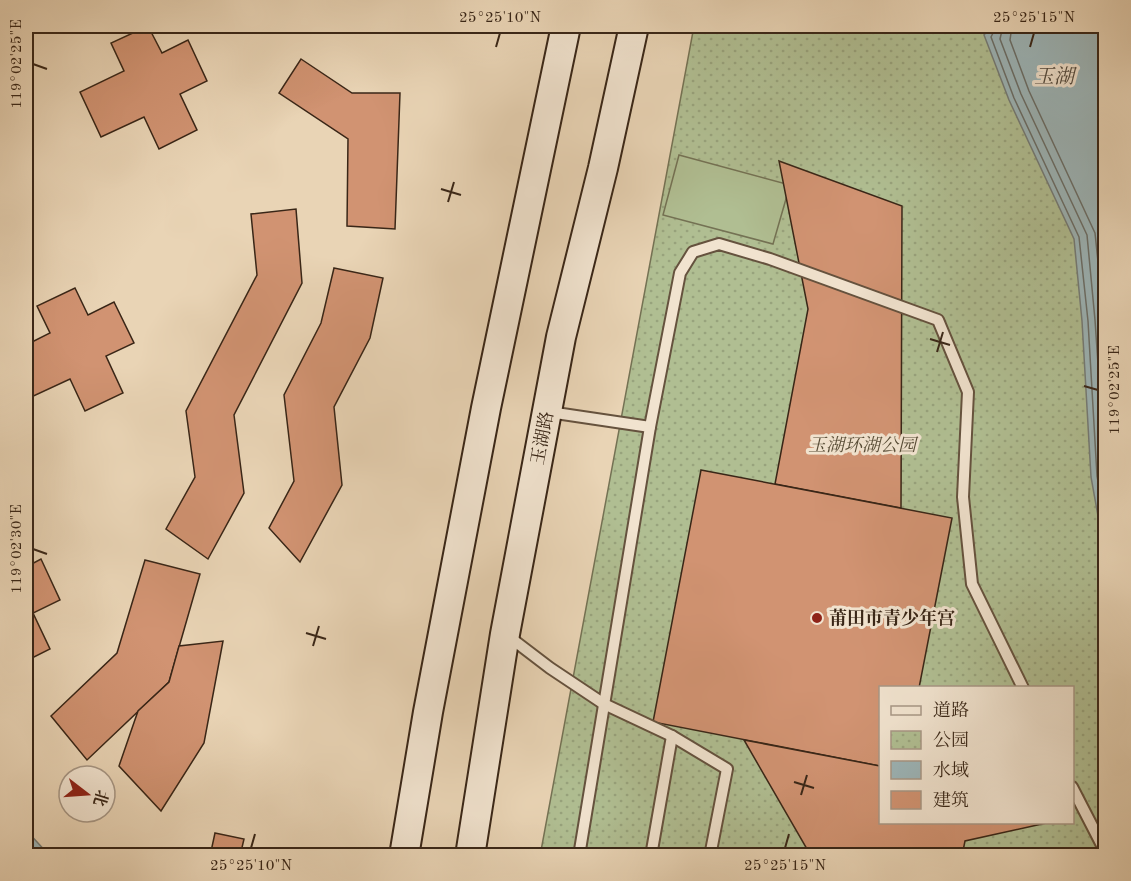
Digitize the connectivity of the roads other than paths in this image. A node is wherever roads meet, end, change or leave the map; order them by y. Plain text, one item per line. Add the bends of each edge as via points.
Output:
1 (566, 26) edge
2 (634, 26) edge
3 (547, 412) junction
4 (650, 427) junction
5 (505, 634) junction
6 (1023, 686) edge
7 (604, 704) junction
8 (672, 736) junction
9 (1074, 791) edge
10 (1106, 853) edge
11 (404, 855) edge
12 (470, 855) edge
13 (579, 855) edge
14 (651, 855) edge
15 (710, 855) edge

1 - 11 main road via 489,396
2 - 3 main road, 玉湖路
3 - 4 lane
3 - 5 main road, 玉湖路
4 - 6 lane via 680,273 693,252 719,244 938,320 968,392 963,497 972,584
4 - 7 lane
5 - 7 lane
5 - 12 main road, 玉湖路
7 - 8 lane
7 - 13 lane
8 - 14 lane
8 - 15 lane via 728,769
9 - 10 lane

